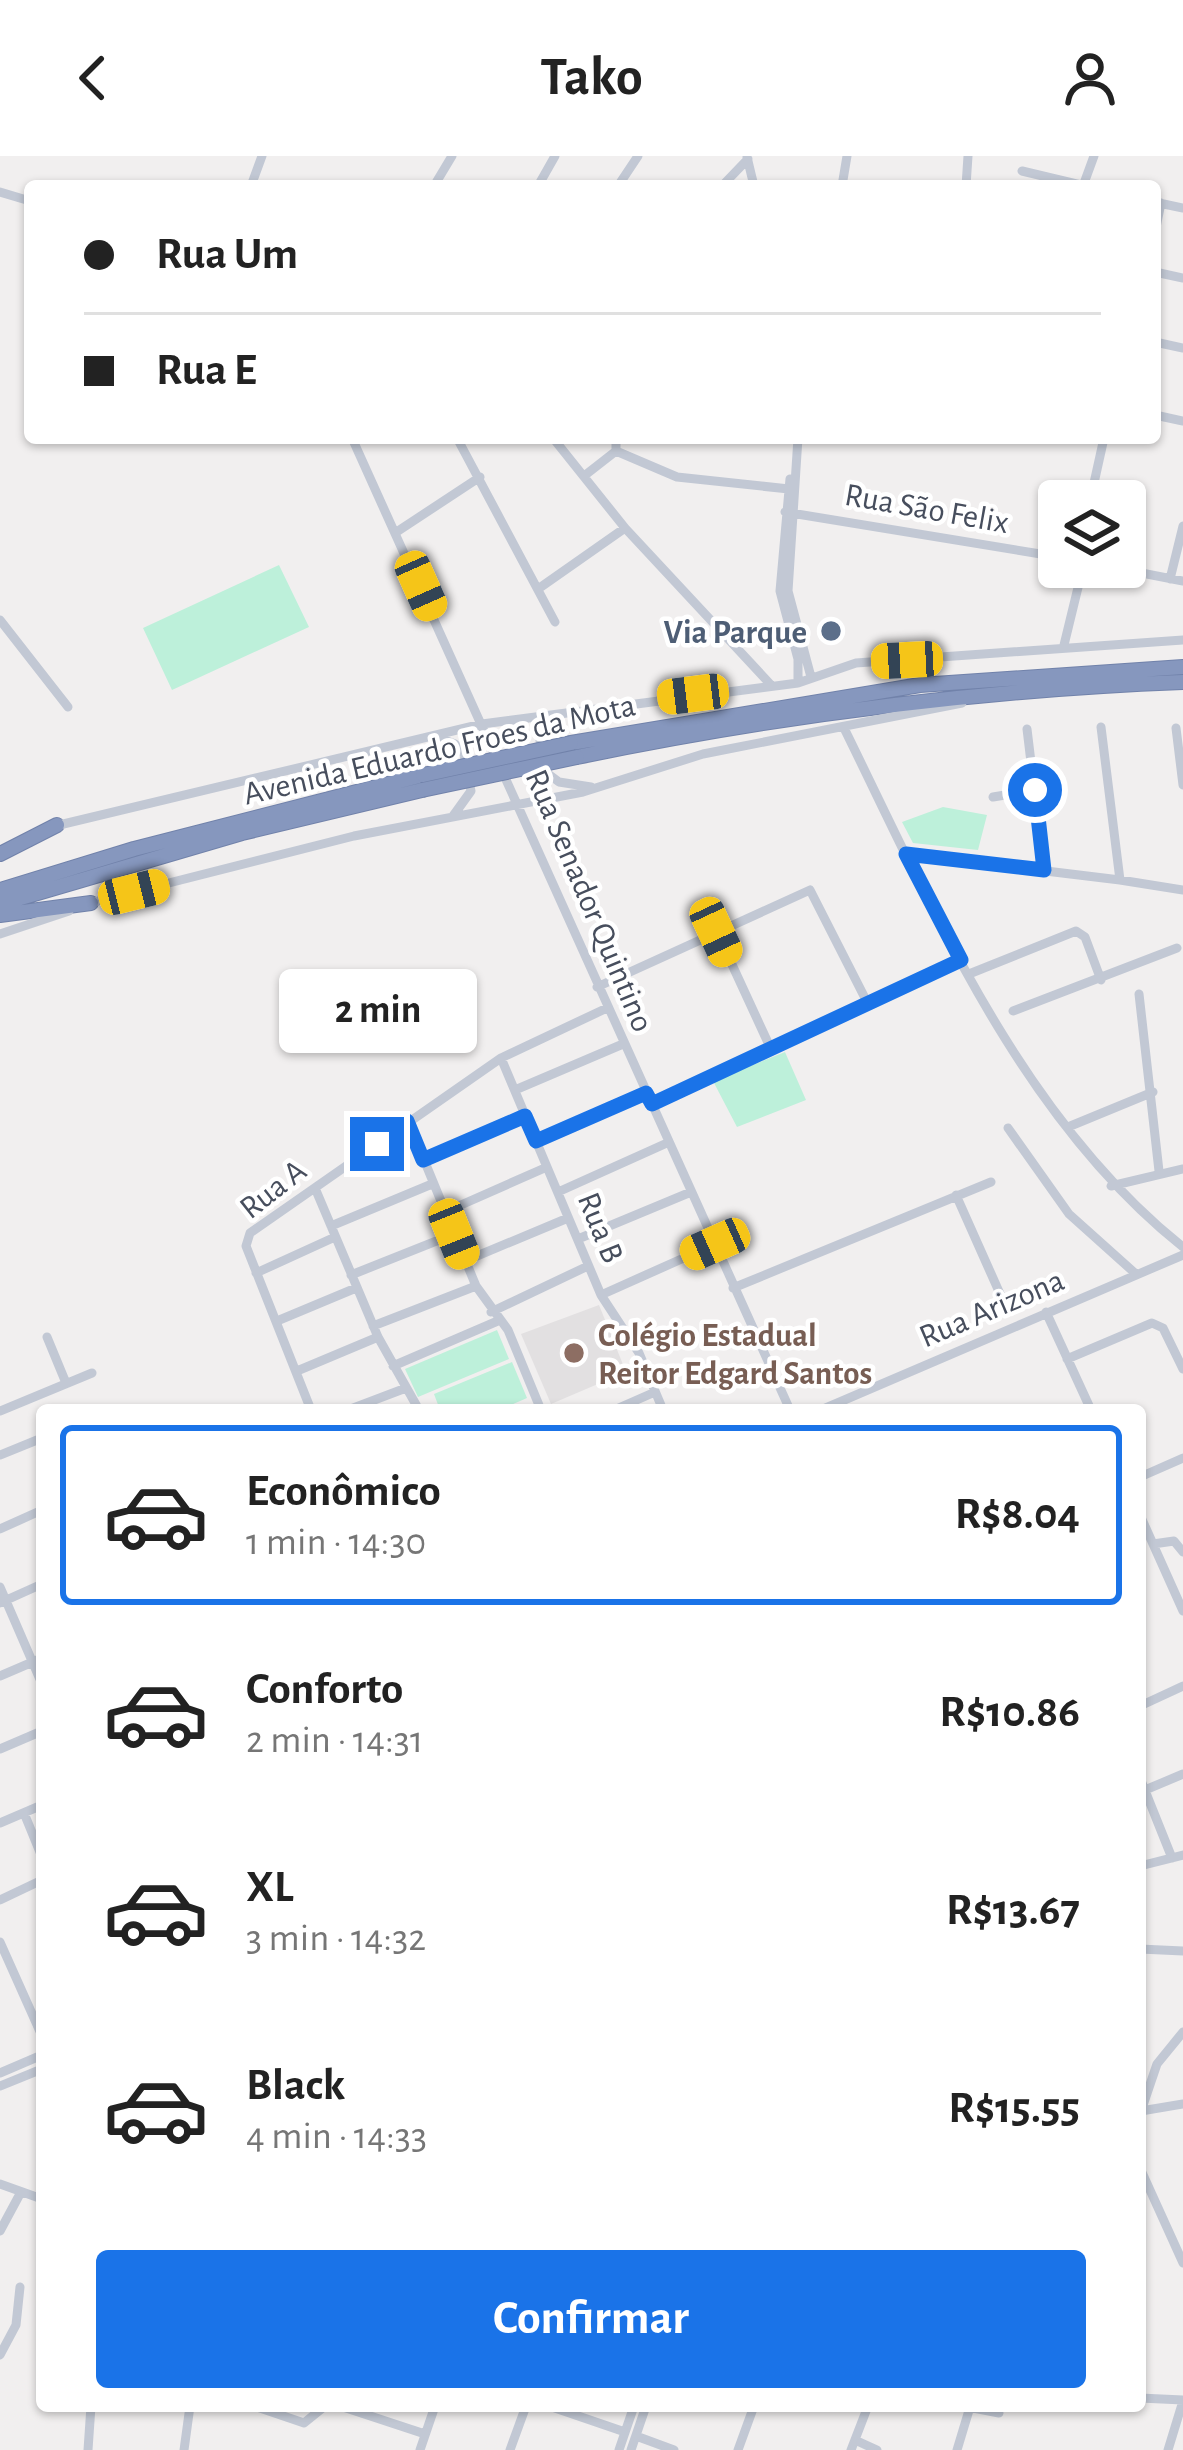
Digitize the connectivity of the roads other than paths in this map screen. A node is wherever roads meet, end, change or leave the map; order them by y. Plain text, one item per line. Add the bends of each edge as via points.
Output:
1 (1022, 171) dead end
2 (1059, 180) edge
3 (355, 444) edge
4 (461, 444) edge
5 (559, 444) edge
6 (616, 444) edge
7 (796, 444) edge
8 (1103, 444) edge
9 (616, 451) junction
10 (584, 476) junction
11 (480, 477) junction
12 (1095, 480) edge
13 (791, 489) junction
14 (789, 512) junction
15 (1183, 526) edge
16 (626, 528) junction
17 (398, 531) junction
18 (1038, 554) edge
19 (785, 565) junction
20 (1146, 574) edge
21 (1170, 579) junction
22 (1183, 581) edge
23 (1078, 588) edge
24 (538, 589) junction
25 (0, 620) edge
26 (555, 622) dead end
27 (1183, 640) edge
28 (1064, 645) junction
29 (1183, 667) edge
30 (812, 677) junction
31 (1183, 682) edge
32 (798, 683) junction
33 (771, 685) junction
34 (1035, 688) junction
35 (68, 706) dead end
36 (576, 709) junction
37 (476, 710) junction
38 (503, 720) junction
39 (482, 724) junction
40 (467, 727) junction
41 (1101, 727) dead end
42 (844, 728) junction
43 (1176, 728) dead end
44 (1027, 729) dead end
45 (429, 736) junction
46 (490, 740) junction
47 (574, 750) junction
48 (510, 781) junction
49 (422, 783) junction
50 (1183, 785) edge
51 (595, 787) junction
52 (1035, 790) junction
53 (993, 796) dead end
54 (521, 804) junction
55 (500, 807) junction
56 (453, 816) junction
57 (57, 825) joint
58 (0, 851) edge
59 (906, 854) junction
60 (1044, 870) junction
61 (1120, 880) junction
62 (0, 890) edge
63 (1183, 890) edge
64 (91, 903) junction
65 (0, 904) edge
66 (0, 915) edge
67 (716, 932) junction
68 (0, 934) edge
69 (1177, 948) dead end
70 (961, 960) junction
71 (969, 974) junction
72 (1101, 980) junction
73 (597, 987) junction
74 (1139, 994) dead end
75 (866, 1000) junction
76 (607, 1008) junction
77 (1013, 1011) dead end
78 (623, 1044) junction
79 (770, 1047) junction
80 (501, 1058) junction
81 (514, 1090) junction
82 (1153, 1091) junction
83 (649, 1099) junction
84 (525, 1116) junction
85 (407, 1121) junction
86 (1068, 1127) junction
87 (1008, 1128) dead end
88 (536, 1141) junction
89 (668, 1142) junction
90 (423, 1160) junction
91 (547, 1166) junction
92 (1183, 1168) edge
93 (1159, 1171) junction
94 (992, 1182) dead end
95 (432, 1184) junction
96 (1111, 1186) junction
97 (315, 1188) junction
98 (558, 1192) junction
99 (691, 1192) junction
100 (956, 1195) junction
101 (445, 1212) junction
102 (568, 1218) junction
103 (333, 1231) junction
104 (454, 1234) junction
105 (578, 1239) junction
106 (715, 1244) junction
107 (1183, 1251) edge
108 (464, 1261) junction
109 (588, 1267) junction
110 (256, 1273) junction
111 (1136, 1274) junction
112 (351, 1275) junction
113 (476, 1286) junction
114 (356, 1288) junction
115 (734, 1288) junction
116 (601, 1295) junction
117 (1005, 1305) dead end
118 (1046, 1312) junction
119 (495, 1316) junction
120 (277, 1321) junction
121 (375, 1332) junction
122 (47, 1337) dead end
123 (1067, 1359) junction
124 (393, 1366) junction
125 (1183, 1369) edge
126 (297, 1371) junction
127 (92, 1373) dead end
128 (66, 1383) junction
129 (406, 1388) junction
130 (656, 1392) junction
131 (0, 1394) edge
132 (309, 1404) edge
133 (364, 1404) edge
134 (415, 1404) edge
135 (539, 1404) edge
136 (628, 1404) edge
137 (661, 1404) edge
138 (787, 1404) edge
139 (834, 1404) edge
140 (1088, 1404) edge
141 (3, 1410) edge
142 (36, 1440) edge
143 (0, 1455) edge
144 (1183, 1458) edge
145 (1146, 1474) edge
146 (36, 1513) edge
147 (0, 1528) edge
148 (1146, 1528) edge
149 (1153, 1544) junction
150 (1183, 1552) edge
151 (0, 1587) edge
152 (36, 1587) edge
153 (3, 1601) edge
154 (1183, 1611) edge
155 (36, 1658) edge
156 (36, 1660) edge
157 (0, 1676) edge
158 (1183, 1686) edge
159 (1146, 1703) edge
160 (36, 1734) edge
161 (0, 1749) edge
162 (1183, 1774) edge
163 (1146, 1790) edge
164 (1146, 1792) edge
165 (36, 1808) edge
166 (24, 1813) junction
167 (0, 1823) edge
168 (36, 1842) edge
169 (1177, 1857) edge
170 (1146, 1865) edge
171 (36, 1883) edge
172 (0, 1900) edge
173 (0, 1942) edge
174 (1146, 1949) edge
175 (1183, 1951) edge
176 (36, 2023) edge
177 (1183, 2032) edge
178 (36, 2058) edge
179 (36, 2071) edge
180 (0, 2073) edge
181 (0, 2086) edge
182 (1146, 2096) edge
183 (1183, 2104) edge
184 (1146, 2112) edge
185 (1146, 2181) edge
186 (0, 2184) edge
187 (21, 2192) junction
188 (36, 2197) edge
189 (0, 2231) edge
190 (1181, 2256) edge
191 (20, 2287) dead end
192 (0, 2356) edge
193 (1146, 2398) edge
194 (1183, 2400) edge
195 (91, 2412) edge
196 (189, 2412) edge
197 (272, 2412) edge
198 (318, 2412) edge
199 (358, 2412) edge
200 (433, 2412) edge
201 (524, 2412) edge
202 (566, 2412) edge
203 (633, 2412) edge
204 (643, 2412) edge
205 (752, 2412) edge
206 (866, 2412) edge
207 (966, 2412) edge
208 (994, 2412) edge
209 (999, 2413) dead end
210 (425, 2434) junction
211 (630, 2434) junction
212 (853, 2445) edge
213 (88, 2450) edge
214 (184, 2450) edge
215 (420, 2450) edge
216 (510, 2450) edge
217 (619, 2450) edge
218 (631, 2450) edge
219 (674, 2450) edge
220 (738, 2450) edge
221 (877, 2450) edge
222 (957, 2450) edge
223 (1168, 2450) edge

1 - 2 street
3 - 17 street, Rua Senador Quintino
4 - 11 street
5 - 10 street
6 - 9 street
7 - 13 street
8 - 12 street
9 - 10 street
9 - 13 street via 677,477
10 - 16 street
11 - 17 street
11 - 24 street
13 - 14 street
14 - 18 street, Rua São Felix
14 - 19 street
15 - 21 street
16 - 24 street
16 - 33 street
17 - 37 street, Rua Senador Quintino
19 - 30 street
19 - 32 street via 780,601
20 - 21 street
21 - 22 street
23 - 28 street
24 - 26 street
25 - 35 street
27 - 28 street
28 - 30 street via 856,663
29 - 47 highway, Avenida Eduardo Froes da Mota via 920,685
30 - 32 street
31 - 34 highway, Avenida Eduardo Froes da Mota
32 - 33 street
33 - 36 street
34 - 42 street
34 - 47 highway, Avenida Eduardo Froes da Mota via 870,704
36 - 38 street
36 - 51 street via 543,724 538,756 547,776
37 - 39 street, Rua Senador Quintino
37 - 40 street
38 - 39 street
38 - 46 street
39 - 40 street
39 - 46 street, Rua Senador Quintino
40 - 45 street
41 - 61 street
42 - 51 street via 667,762
42 - 59 street
43 - 50 street
44 - 52 street
45 - 56 street via 464,754 471,791
45 - 57 street
46 - 48 street, Rua Senador Quintino
47 - 49 highway, Avenida Eduardo Froes da Mota, bridge
48 - 54 street, Rua Senador Quintino
48 - 55 street
49 - 62 highway, Avenida Eduardo Froes da Mota via 134,849
49 - 65 highway, Avenida Eduardo Froes da Mota
51 - 54 street
52 - 53 street
52 - 60 street
54 - 55 street
54 - 73 street, Rua Senador Quintino
55 - 56 street
56 - 64 street
57 - 58 highway
59 - 60 street
59 - 70 street
60 - 61 street
61 - 63 street
64 - 66 highway
64 - 68 street
67 - 73 street
67 - 75 street via 816,893
67 - 79 street
69 - 72 street
70 - 71 street
70 - 75 street
71 - 72 street via 1076,931
71 - 86 street
72 - 77 street
73 - 76 street, Rua Senador Quintino
74 - 82 street
75 - 79 street
76 - 78 street, Rua Senador Quintino
76 - 80 street, Rua A
78 - 81 street
78 - 83 street, Rua Senador Quintino
79 - 83 street
80 - 81 street, Rua B
80 - 85 street, Rua A
81 - 84 street, Rua B
82 - 86 street
82 - 93 street
83 - 88 street
83 - 89 street, Rua Senador Quintino
84 - 88 street, Rua B
84 - 90 street
85 - 90 street
85 - 97 street, Rua A
86 - 96 street
87 - 111 street via 1069,1214
88 - 91 street, Rua B
89 - 98 street
89 - 99 street, Rua Senador Quintino
90 - 95 street
91 - 98 street, Rua B
91 - 101 street
92 - 93 street
93 - 96 street
94 - 100 street
95 - 101 street
95 - 103 street
96 - 107 street
97 - 103 street
97 - 110 street, Rua A via 250,1233
98 - 102 street, Rua B
99 - 105 street
99 - 106 street, Rua Senador Quintino
100 - 115 street
100 - 117 street
101 - 104 street
102 - 105 street, Rua B
102 - 108 street
103 - 110 street
103 - 112 street
104 - 108 street
104 - 112 street
105 - 109 street, Rua B
106 - 115 street, Rua Senador Quintino
106 - 116 street
107 - 111 street, Rua Arizona
108 - 113 street
109 - 116 street, Rua B
109 - 119 street
110 - 120 street, Rua A
111 - 118 street, Rua Arizona
112 - 114 street
113 - 119 street
113 - 121 street
114 - 120 street
114 - 121 street
115 - 138 street, Rua Senador Quintino
116 - 130 street, Rua B
118 - 123 street
118 - 139 street, Rua Arizona
119 - 124 street
119 - 135 street
120 - 126 street, Rua A
121 - 124 street
121 - 126 street
122 - 128 street
123 - 125 street via 1153,1323
123 - 140 street
124 - 129 street
126 - 132 street, Rua A
127 - 128 street
128 - 141 street
129 - 133 street
129 - 134 street
130 - 136 street
130 - 137 street, Rua B
131 - 141 street
142 - 143 street
144 - 145 street
146 - 147 street
148 - 149 street
149 - 150 street via 1174,1541
149 - 154 street
151 - 153 street
152 - 153 street
153 - 155 street
156 - 157 street
158 - 159 street
160 - 161 street
162 - 163 street
164 - 169 street
165 - 166 street
166 - 167 street
166 - 168 street
169 - 170 street
171 - 172 street
173 - 176 street
174 - 175 street
177 - 182 street via 1157,2064
178 - 180 street
179 - 181 street
183 - 184 street
185 - 190 street
186 - 187 street
187 - 188 street
187 - 189 street
191 - 192 street via 16,2325
193 - 194 street
194 - 223 street
195 - 213 street
196 - 214 street
197 - 198 street via 304,2423
199 - 210 street
200 - 210 street
201 - 216 street
202 - 211 street
203 - 211 street
204 - 211 street
205 - 220 street
206 - 212 street
207 - 222 street
208 - 209 street
210 - 215 street
211 - 217 street
211 - 218 street
211 - 219 street
212 - 221 street

